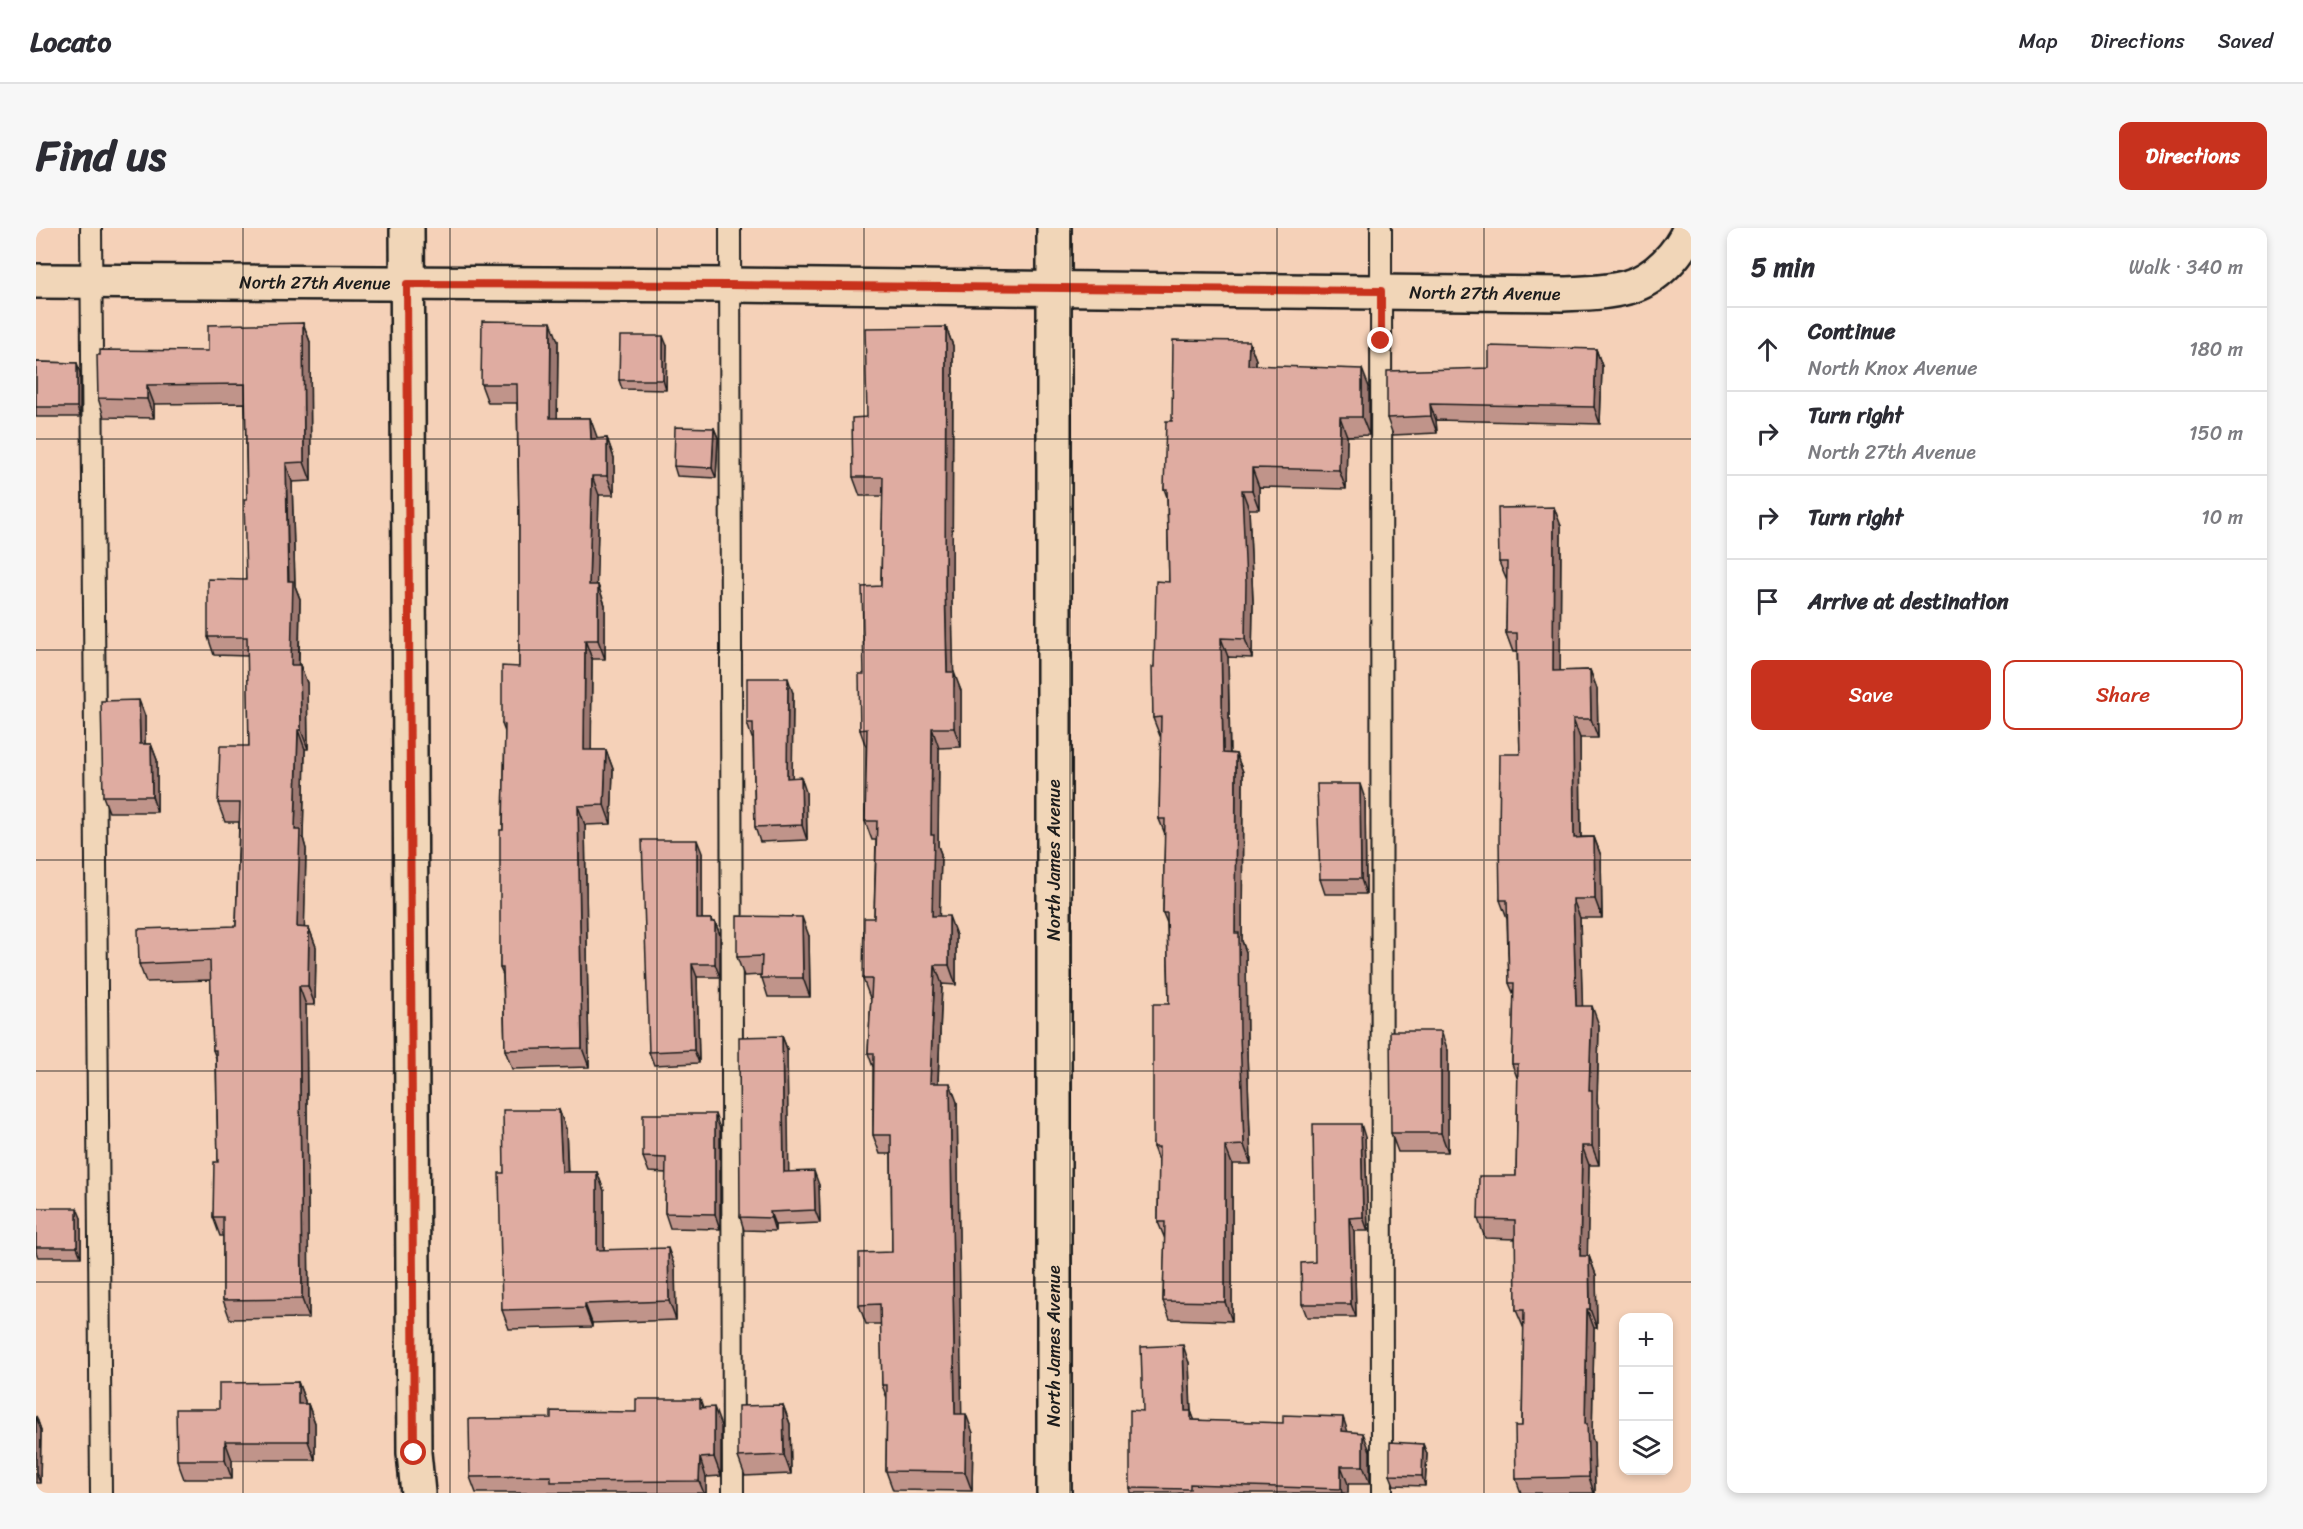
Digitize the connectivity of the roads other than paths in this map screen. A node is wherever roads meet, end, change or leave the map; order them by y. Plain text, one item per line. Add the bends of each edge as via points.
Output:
1 (91, 228) edge
2 (407, 228) edge
3 (730, 228) edge
4 (1054, 228) edge
5 (1381, 228) edge
6 (1690, 228) edge
7 (36, 281) edge
8 (91, 281) junction
9 (407, 284) junction
10 (730, 285) junction
11 (1054, 288) junction
12 (1381, 291) junction
13 (101, 1493) edge
14 (418, 1493) edge
15 (733, 1493) edge
16 (1054, 1493) edge
17 (1382, 1493) edge

1 - 8 lane
2 - 9 street
3 - 10 lane
4 - 11 street, North James Avenue
5 - 12 lane
6 - 12 street, North 27th Avenue via 1683,245 1667,262 1631,287 1563,294
7 - 8 street, North 27th Avenue
8 - 9 street, North 27th Avenue
8 - 13 lane
9 - 10 street, North 27th Avenue
9 - 14 street via 414,1441
10 - 11 street, North 27th Avenue
10 - 15 lane
11 - 12 street, North 27th Avenue
11 - 16 street, North James Avenue
12 - 17 lane

